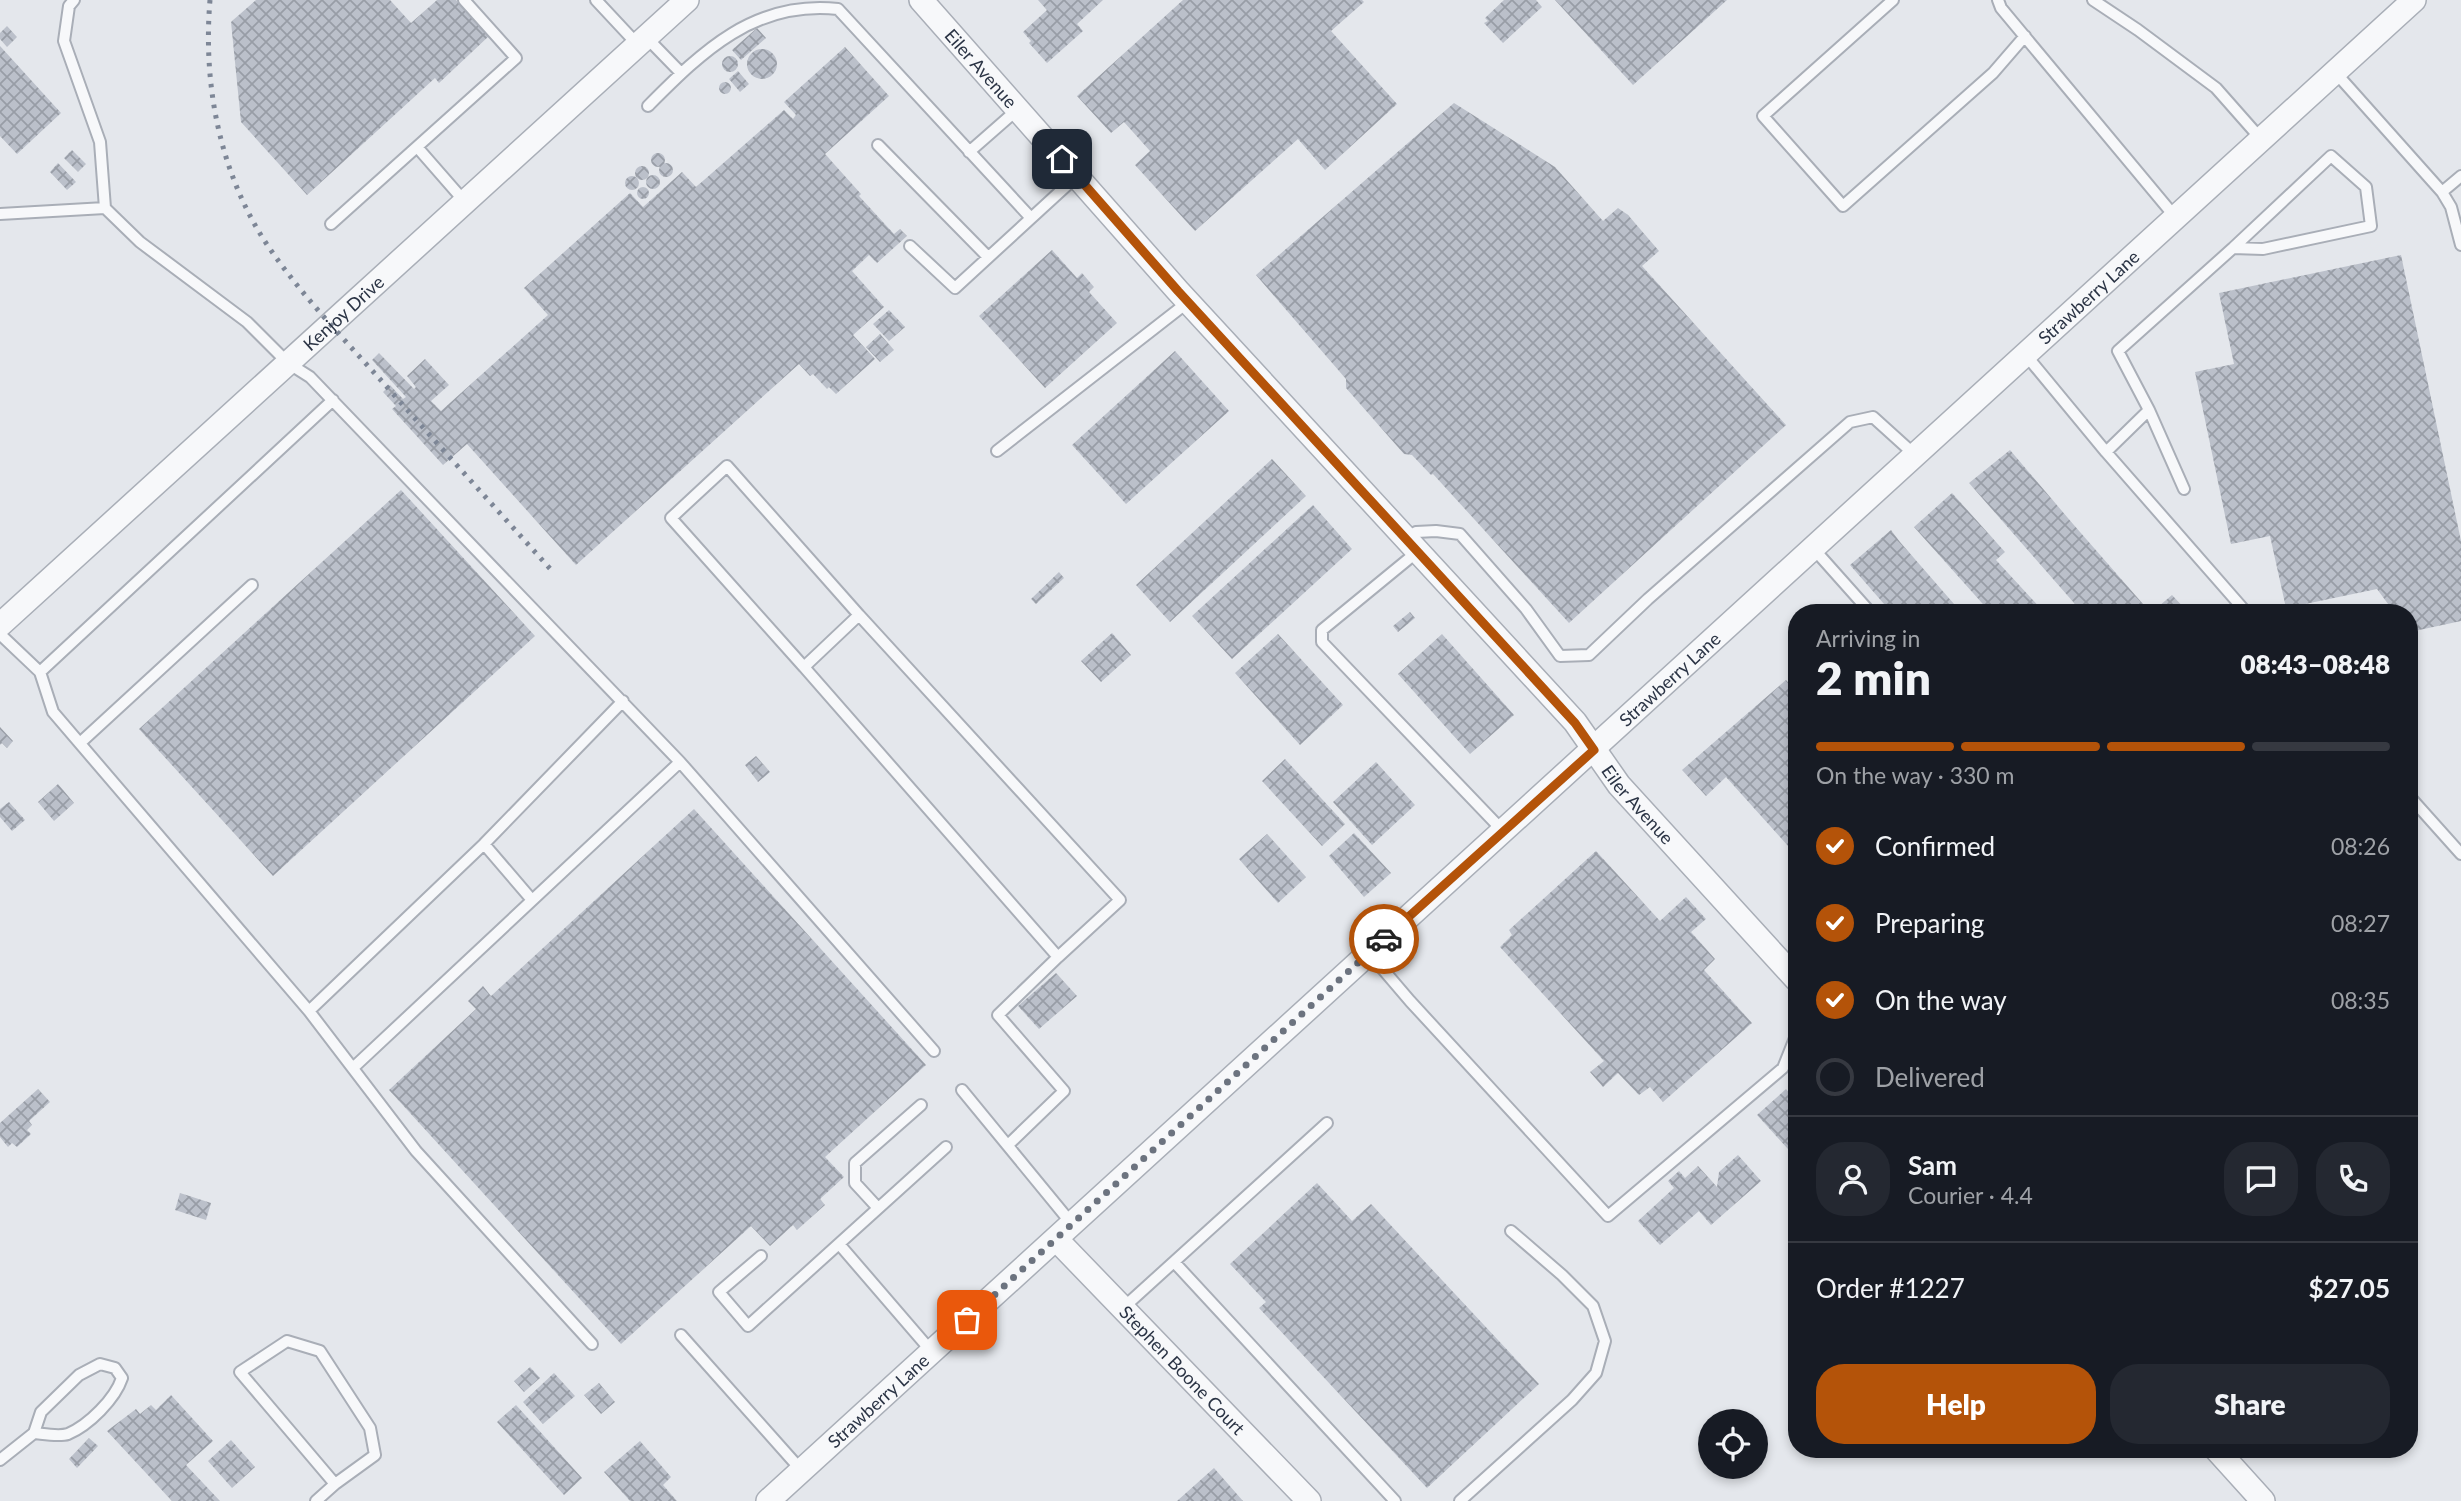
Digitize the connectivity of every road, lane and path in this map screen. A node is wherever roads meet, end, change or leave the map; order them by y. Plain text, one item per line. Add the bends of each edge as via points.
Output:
1 (74, 0) edge
2 (464, 0) edge
3 (596, 0) edge
4 (687, 0) edge
5 (920, 0) edge
6 (1893, 0) edge
7 (1998, 0) edge
8 (2414, 0) edge
9 (2097, 1) edge
10 (2025, 36) junction
11 (642, 41) junction
12 (2335, 72) junction
13 (681, 73) junction
14 (648, 106) dead end
15 (1018, 109) junction
16 (2262, 139) junction
17 (878, 145) dead end
18 (417, 147) junction
19 (969, 152) junction
20 (1077, 176) junction
21 (2461, 176) edge
22 (2442, 192) junction
23 (465, 202) junction
24 (106, 208) junction
25 (0, 214) edge
26 (1031, 218) junction
27 (2176, 218) junction
28 (331, 224) dead end
29 (2461, 245) edge
30 (910, 246) dead end
31 (2234, 248) junction
32 (988, 257) junction
33 (1188, 302) junction
34 (2025, 354) junction
35 (288, 363) junction
36 (333, 400) junction
37 (2149, 410) junction
38 (997, 451) dead end
39 (2106, 452) junction
40 (1915, 455) junction
41 (2184, 489) dead end
42 (1411, 545) junction
43 (1813, 548) junction
44 (252, 585) dead end
45 (1863, 604) edge
46 (2239, 604) edge
47 (859, 615) junction
48 (0, 625) edge
49 (0, 634) edge
50 (804, 667) junction
51 (40, 672) junction
52 (624, 701) junction
53 (80, 743) junction
54 (1594, 750) junction
55 (680, 762) junction
56 (2418, 806) edge
57 (1503, 831) junction
58 (484, 844) junction
59 (2461, 854) edge
60 (533, 900) junction
61 (1369, 953) junction
62 (1058, 957) junction
63 (1788, 970) edge
64 (309, 1011) junction
65 (934, 1051) dead end
66 (1788, 1056) edge
67 (354, 1067) junction
68 (962, 1090) dead end
69 (921, 1105) dead end
70 (1327, 1123) dead end
71 (1009, 1144) junction
72 (946, 1147) dead end
73 (878, 1208) junction
74 (1064, 1231) junction
75 (1511, 1231) dead end
76 (839, 1244) junction
77 (761, 1256) dead end
78 (1174, 1262) junction
79 (1123, 1308) junction
80 (681, 1335) dead end
81 (592, 1344) dead end
82 (932, 1352) junction
83 (34, 1433) junction
84 (2225, 1458) edge
85 (0, 1460) edge
86 (802, 1471) junction
87 (335, 1483) junction
88 (316, 1501) edge
89 (768, 1501) edge
90 (1309, 1501) edge
91 (1395, 1501) edge
92 (1460, 1501) edge
93 (2263, 1501) edge

1 - 24 lane via 64,41 100,142
2 - 18 lane via 516,58
3 - 11 lane
4 - 11 street, Kenjoy Drive
5 - 15 street, Eiler Avenue
6 - 10 lane via 1763,116 1843,206 1993,73
7 - 10 lane
8 - 12 street, Strawberry Lane
9 - 16 lane via 2216,88
10 - 27 lane
11 - 13 lane
11 - 23 street, Kenjoy Drive
12 - 16 street, Strawberry Lane
12 - 22 lane
13 - 14 lane
13 - 19 lane via 725,30 761,10 780,3 824,5 838,9
15 - 19 lane
15 - 20 street, Eiler Avenue
16 - 27 street, Strawberry Lane
17 - 32 lane
18 - 23 lane
18 - 28 lane
19 - 26 lane
20 - 26 lane
20 - 33 street, Eiler Avenue
21 - 22 lane
22 - 29 lane
23 - 35 street, Kenjoy Drive
24 - 25 lane
24 - 35 lane via 140,242 247,323
26 - 32 lane
27 - 34 street, Strawberry Lane
30 - 32 lane via 955,288
31 - 31 lane via 2331,156 2366,187 2371,226 2263,249
31 - 37 lane via 2118,351
33 - 38 lane
33 - 42 street, Eiler Avenue
34 - 39 lane
34 - 40 street, Strawberry Lane
35 - 36 lane
35 - 48 street, Kenjoy Drive
36 - 51 lane
36 - 52 lane
37 - 39 lane
37 - 41 lane
39 - 46 lane
40 - 42 lane via 1873,417 1850,422 1588,655 1560,656 1460,534 1416,532
40 - 43 street, Strawberry Lane
42 - 54 street, Eiler Avenue via 1575,723
42 - 57 lane via 1322,631 1322,642
43 - 45 lane
43 - 54 street, Strawberry Lane
44 - 53 lane
47 - 50 lane
47 - 50 lane via 727,466 671,518
47 - 62 lane via 1120,900
49 - 51 lane
50 - 62 lane
51 - 53 lane via 53,712
52 - 55 lane
52 - 58 lane
53 - 64 lane
54 - 57 street, Strawberry Lane
54 - 63 street, Eiler Avenue via 1619,785
55 - 60 lane
55 - 65 lane
56 - 59 lane
57 - 61 street, Strawberry Lane
58 - 60 lane
58 - 64 lane
60 - 67 lane
61 - 66 lane via 1608,1216 1783,1068
61 - 74 street, Strawberry Lane
62 - 71 lane via 998,1015 1064,1091
64 - 67 lane
67 - 81 lane via 416,1151
68 - 71 lane
69 - 73 lane via 855,1163 855,1183
70 - 78 lane
71 - 74 lane
72 - 73 lane
73 - 76 lane
74 - 79 street, Stephen Boone Court
74 - 82 street, Strawberry Lane
75 - 92 lane via 1593,1306 1605,1341 1596,1373 1572,1400
76 - 77 lane via 748,1326 719,1292
76 - 82 lane
78 - 79 lane
78 - 91 lane
79 - 90 street, Stephen Boone Court
80 - 86 lane
82 - 86 street, Strawberry Lane
83 - 83 lane via 41,1412 79,1375 100,1364 115,1368 122,1378 118,1391 87,1422 66,1435
83 - 85 lane
84 - 93 street
86 - 89 street, Strawberry Lane
87 - 87 lane via 240,1372 287,1341 320,1351 370,1428 375,1455
87 - 88 lane

